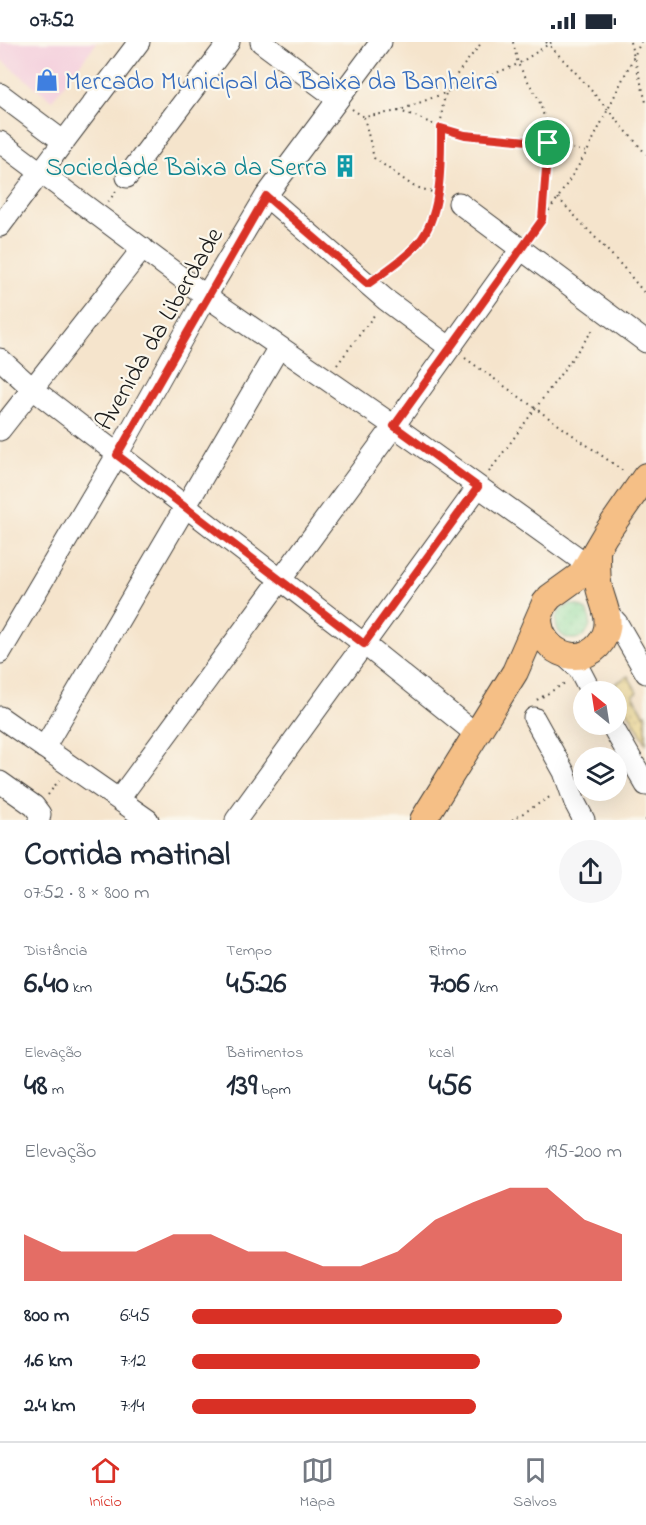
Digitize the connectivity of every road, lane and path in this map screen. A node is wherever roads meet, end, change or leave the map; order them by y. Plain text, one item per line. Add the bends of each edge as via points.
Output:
1 (139, 42) edge
2 (229, 42) edge
3 (261, 42) edge
4 (381, 42) edge
5 (482, 42) edge
6 (513, 42) edge
7 (552, 42) edge
8 (630, 42) edge
9 (641, 42) edge
10 (547, 43) edge
11 (634, 53) junction
12 (518, 64) junction
13 (447, 91) junction
14 (0, 94) edge
15 (338, 99) junction
16 (646, 102) edge
17 (607, 109) junction
18 (398, 111) junction
19 (364, 117) junction
20 (441, 128) junction
21 (0, 142) edge
22 (64, 142) junction
23 (548, 143) junction
24 (586, 152) junction
25 (646, 154) edge
26 (41, 173) junction
27 (127, 177) joint
28 (436, 195) junction
29 (266, 196) junction
30 (558, 198) junction
31 (459, 203) joint
32 (99, 214) junction
33 (542, 220) junction
34 (0, 226) edge
35 (143, 248) junction
36 (521, 249) junction
37 (368, 284) junction
38 (646, 295) edge
39 (206, 296) junction
40 (386, 300) junction
41 (606, 312) junction
42 (646, 342) edge
43 (279, 347) junction
44 (449, 347) junction
45 (0, 359) edge
46 (326, 380) junction
47 (33, 389) junction
48 (536, 409) junction
49 (394, 426) junction
50 (0, 430) edge
51 (117, 455) junction
52 (643, 480) edge
53 (478, 487) junction
54 (185, 507) junction
55 (593, 557) junction
56 (280, 580) junction
57 (556, 592) junction
58 (605, 608) junction
59 (539, 618) junction
60 (364, 644) junction
61 (0, 653) edge
62 (560, 653) junction
63 (515, 672) junction
64 (646, 673) edge
65 (585, 681) edge
66 (0, 717) edge
67 (534, 718) dead end
68 (476, 734) junction
69 (617, 735) edge
70 (44, 747) junction
71 (69, 765) junction
72 (0, 782) edge
73 (646, 785) edge
74 (569, 786) junction
75 (118, 799) junction
76 (39, 815) edge
77 (148, 820) edge
78 (236, 820) edge
79 (423, 820) edge
80 (512, 820) edge
81 (584, 820) edge

1 - 22 street
2 - 27 street
3 - 15 street
4 - 15 street, Avenida da Liberdade
5 - 13 path
6 - 12 path
7 - 10 path
8 - 11 path
9 - 11 path
10 - 12 path
10 - 17 path
11 - 16 path
11 - 17 path
12 - 13 path
12 - 23 path via 539,100
13 - 18 path
13 - 20 path
14 - 22 street
15 - 19 path
15 - 29 street, Avenida da Liberdade
17 - 24 path
17 - 25 path
18 - 19 path
18 - 20 path
19 - 28 path via 374,158 413,186
20 - 23 path via 465,135
20 - 28 path
21 - 26 street
22 - 26 street
23 - 24 path
23 - 33 path
24 - 30 path
26 - 32 street
26 - 34 street
27 - 32 path
28 - 31 path
28 - 37 path via 432,219 422,238 401,260
29 - 37 street
29 - 39 street, Avenida da Liberdade
30 - 33 path
30 - 38 path
31 - 36 street
32 - 35 street
33 - 36 path
35 - 39 street
35 - 47 street
36 - 41 street
36 - 44 street
37 - 40 street
39 - 43 street
39 - 51 street, Avenida da Liberdade
40 - 44 street
40 - 46 path
41 - 42 street
41 - 48 path
43 - 46 street
43 - 54 street
44 - 48 path
44 - 49 street
45 - 47 street
46 - 49 street
47 - 50 street
47 - 51 street
48 - 52 path
48 - 53 path
49 - 53 street
49 - 56 street
51 - 54 street
51 - 61 street, Avenida da Liberdade
52 - 55 main road
53 - 55 street
53 - 60 street
54 - 56 street
54 - 70 street
55 - 57 main road via 582,574
55 - 58 main road
56 - 60 street
56 - 75 street
57 - 58 main road via 583,588
57 - 59 main road via 545,603
58 - 62 main road via 605,636 595,649 580,655
58 - 64 street
59 - 62 main road via 545,641
59 - 63 main road
60 - 68 street
60 - 78 street
62 - 63 main road via 541,657
62 - 65 street via 579,669
63 - 68 main road
66 - 70 street
67 - 74 street
68 - 79 main road
69 - 73 street
70 - 71 street
71 - 75 street
71 - 76 path
72 - 76 street
74 - 80 path
74 - 81 street
75 - 77 street

